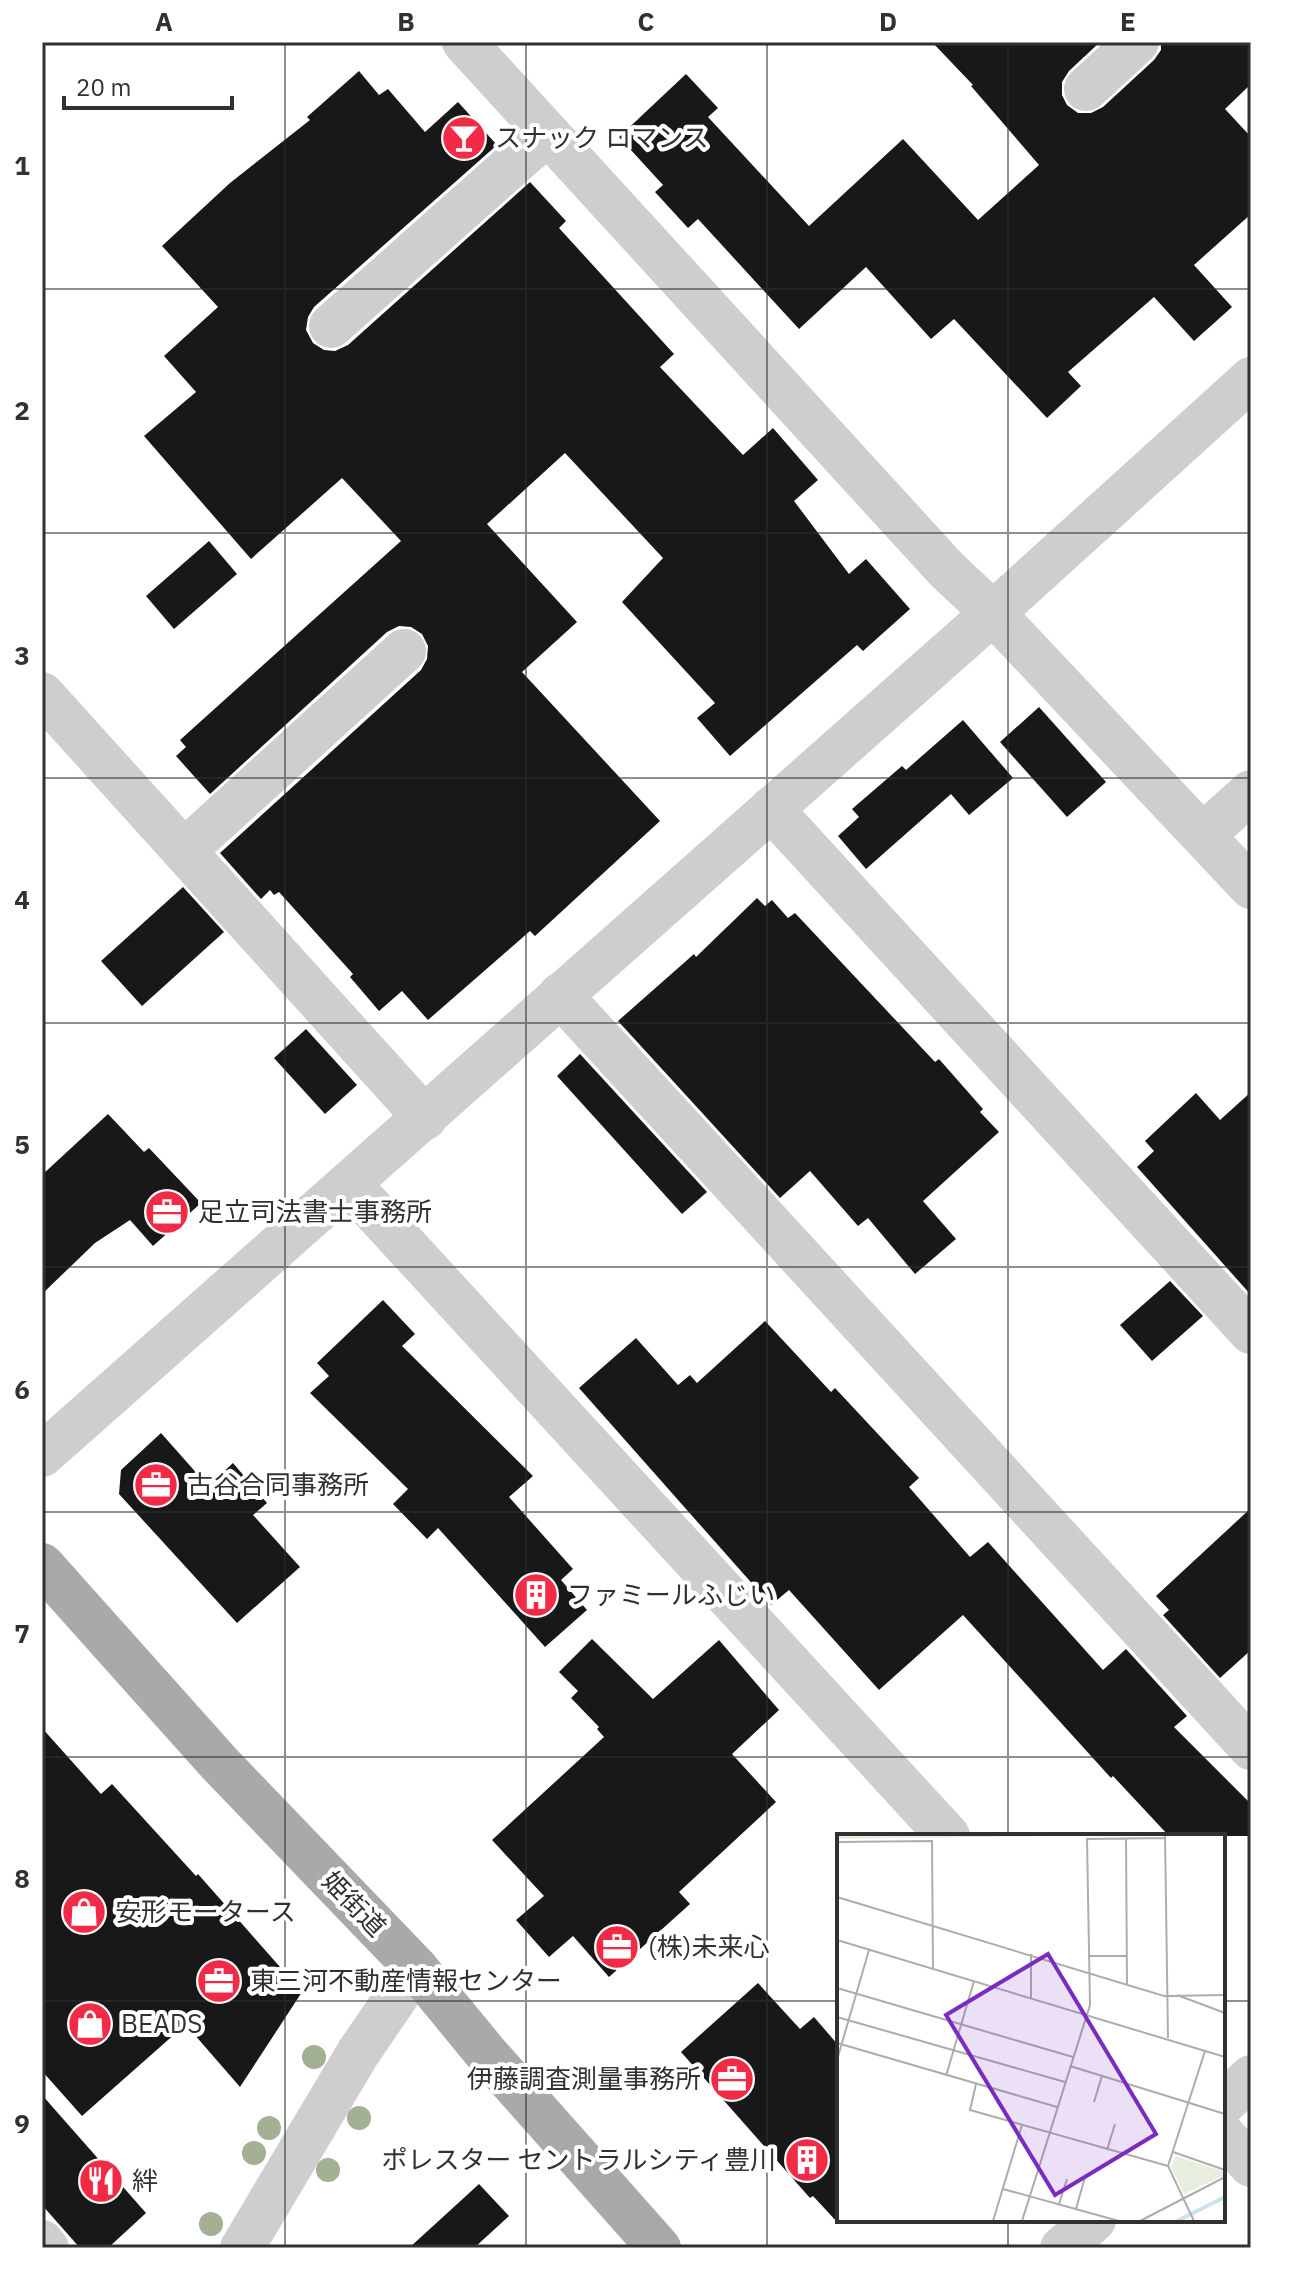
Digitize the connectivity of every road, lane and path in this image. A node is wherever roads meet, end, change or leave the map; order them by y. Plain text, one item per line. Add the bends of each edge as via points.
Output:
1 (1137, 42) edge
2 (490, 51) edge
3 (1086, 89) dead end
4 (547, 134) junction
5 (331, 326) dead end
6 (1251, 379) edge
7 (993, 613) junction
8 (404, 651) dead end
9 (42, 694) edge
10 (1251, 792) edge
11 (771, 809) junction
12 (1203, 835) junction
13 (184, 851) junction
14 (1251, 887) edge
15 (560, 995) junction
16 (425, 1118) junction
17 (349, 1184) junction
18 (1251, 1332) edge
19 (42, 1455) edge
20 (42, 1565) edge
21 (1251, 1748) edge
22 (946, 1834) edge
23 (416, 1968) junction
24 (1251, 2077) edge
25 (1225, 2102) edge
26 (1225, 2137) edge
27 (1251, 2165) edge
28 (1092, 2222) edge
29 (42, 2242) edge
30 (47, 2248) edge
31 (242, 2248) edge
32 (659, 2248) edge
33 (1062, 2248) edge

1 - 3 street
2 - 4 street
4 - 5 street
4 - 7 street via 947,570
6 - 7 street
7 - 11 street
7 - 12 street
8 - 13 street
9 - 13 street
10 - 12 street
11 - 15 street
11 - 18 street
12 - 14 street
13 - 16 street
15 - 16 street
15 - 21 street
16 - 17 street
17 - 19 street
17 - 22 street
20 - 23 main road, 姫街道 via 219,1763
23 - 31 street via 358,2053
23 - 32 main road, 姫街道
24 - 25 street
26 - 27 street
28 - 33 street
29 - 30 street

